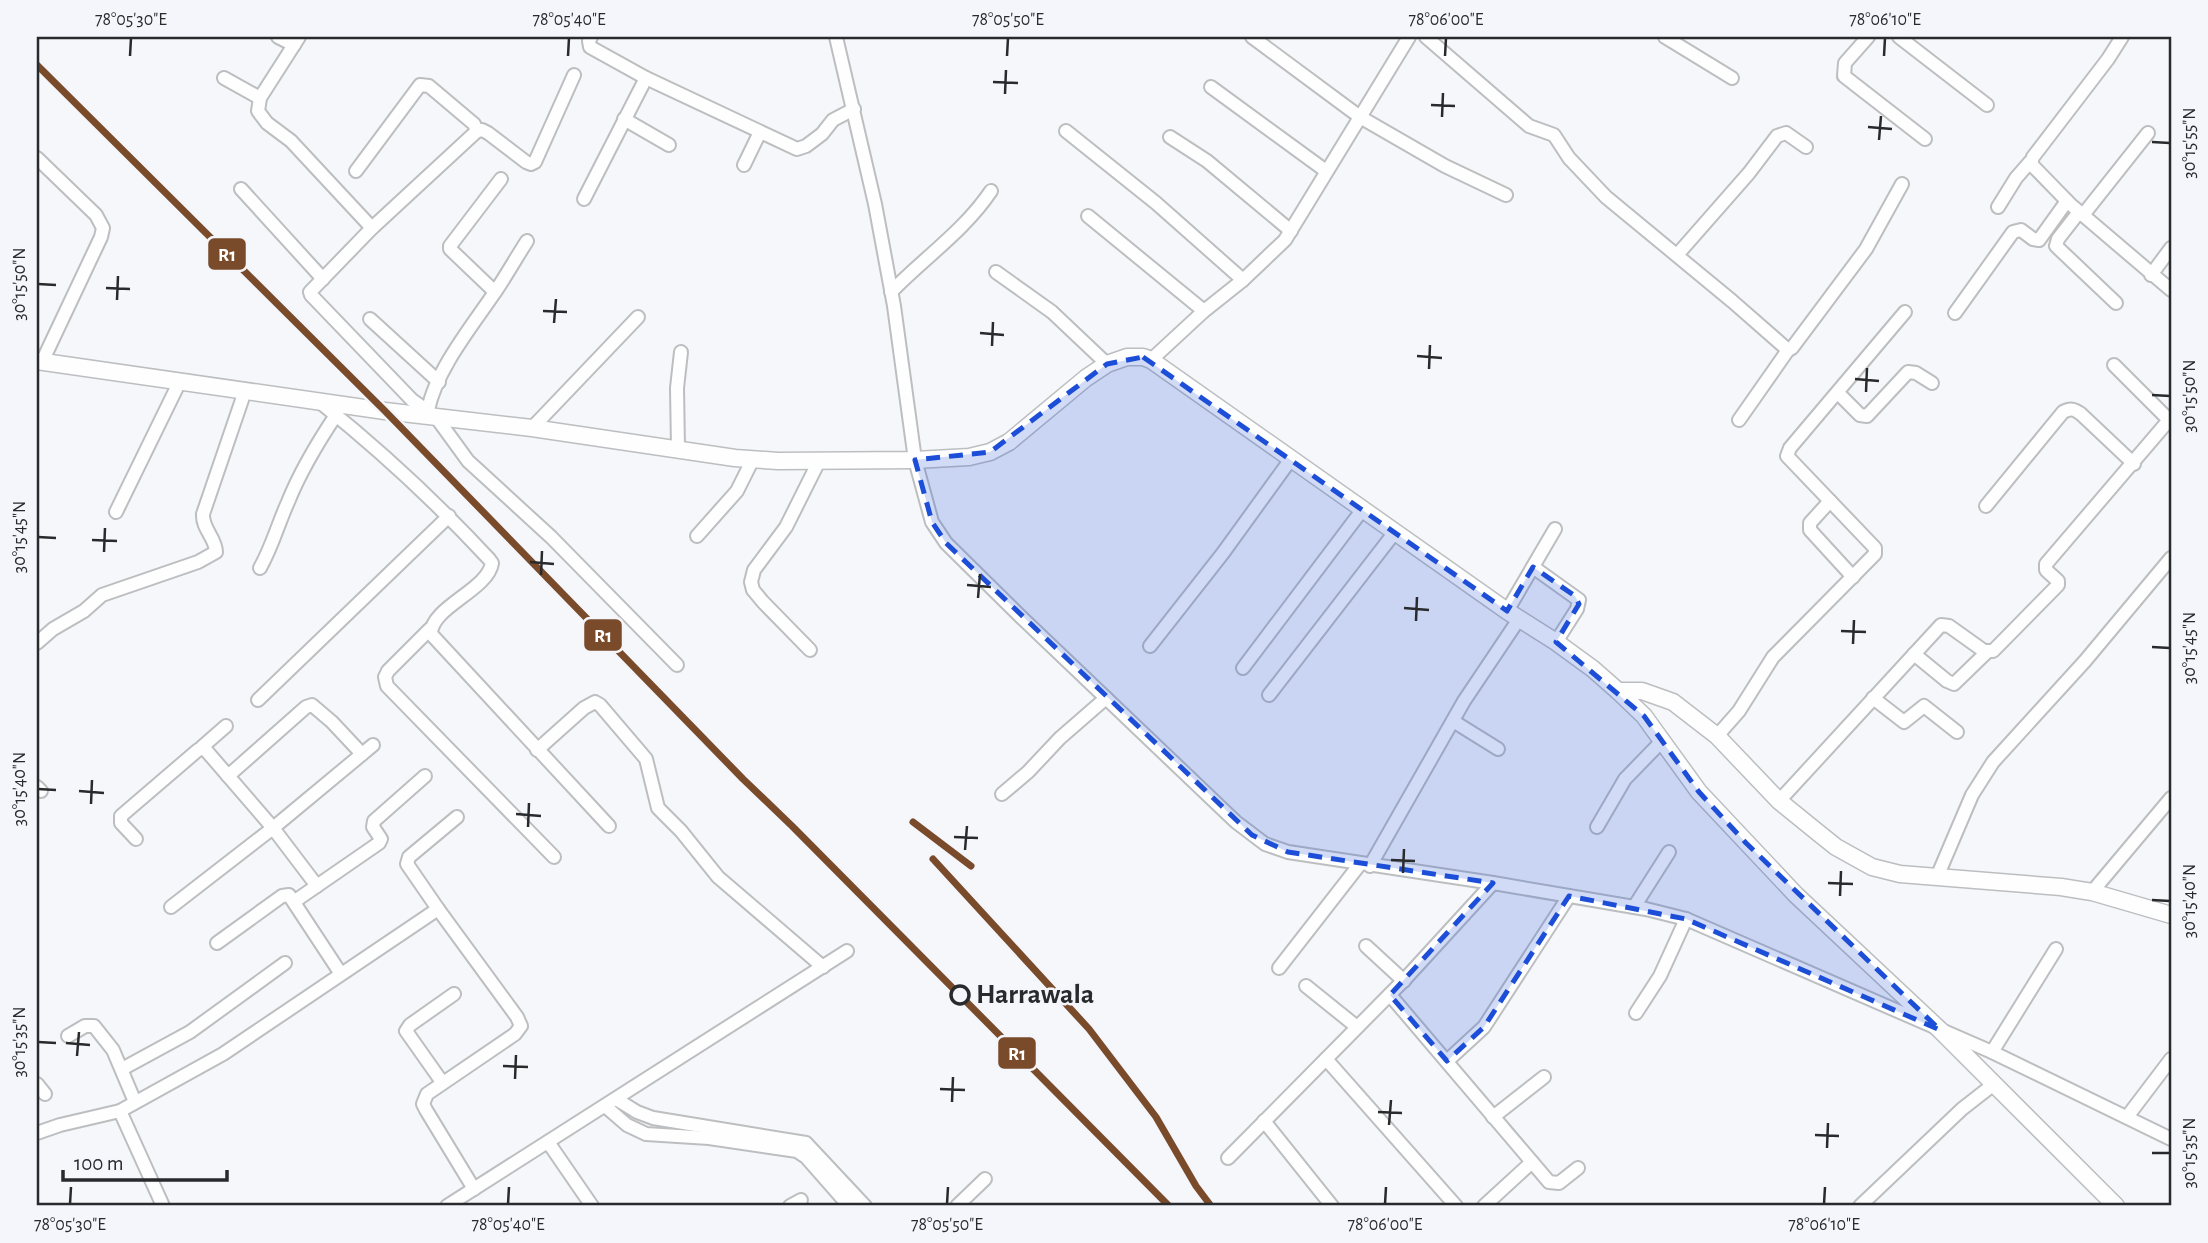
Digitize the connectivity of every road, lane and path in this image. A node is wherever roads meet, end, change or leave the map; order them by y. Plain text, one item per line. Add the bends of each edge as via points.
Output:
1 (278, 37) edge
2 (591, 37) edge
3 (836, 37) edge
4 (1252, 37) edge
5 (1409, 37) edge
6 (1426, 37) edge
7 (1665, 37) edge
8 (1868, 37) edge
9 (1899, 37) edge
10 (2122, 37) edge
11 (297, 41) edge
12 (574, 75) dead end
13 (224, 78) dead end
14 (646, 78) junction
15 (1732, 78) dead end
16 (1212, 87) dead end
17 (260, 98) junction
18 (1987, 105) dead end
19 (854, 109) junction
20 (1360, 117) junction
21 (624, 119) junction
22 (477, 131) junction
23 (1066, 131) dead end
24 (760, 132) junction
25 (2148, 133) dead end
26 (1170, 137) dead end
27 (1925, 139) dead end
28 (669, 145) dead end
29 (1806, 147) dead end
30 (37, 158) edge
31 (2030, 162) junction
32 (744, 165) dead end
33 (356, 171) dead end
34 (1326, 171) junction
35 (501, 179) dead end
36 (1902, 184) dead end
37 (241, 189) dead end
38 (991, 191) dead end
39 (1506, 195) dead end
40 (584, 199) dead end
41 (2067, 201) junction
42 (1998, 207) dead end
43 (2081, 213) junction
44 (1088, 216) dead end
45 (372, 228) junction
46 (1291, 231) junction
47 (527, 241) dead end
48 (2171, 248) edge
49 (1676, 255) junction
50 (996, 272) dead end
51 (2151, 275) junction
52 (323, 279) junction
53 (1243, 280) junction
54 (2171, 289) edge
55 (495, 292) junction
56 (891, 292) junction
57 (2116, 303) dead end
58 (1204, 311) junction
59 (1905, 312) dead end
60 (1955, 313) dead end
61 (638, 317) dead end
62 (370, 319) dead end
63 (1788, 350) junction
64 (681, 352) dead end
65 (1151, 360) junction
66 (39, 361) edge
67 (1107, 364) junction
68 (2114, 365) dead end
69 (180, 381) junction
70 (439, 382) junction
71 (1932, 383) dead end
72 (245, 391) junction
73 (1838, 393) junction
74 (320, 402) junction
75 (432, 414) junction
76 (336, 415) junction
77 (1739, 420) dead end
78 (2170, 421) edge
79 (532, 428) junction
80 (678, 448) junction
81 (753, 459) junction
82 (1291, 459) junction
83 (915, 460) junction
84 (819, 461) junction
85 (2134, 464) junction
86 (1830, 501) junction
87 (1986, 506) dead end
88 (1363, 509) junction
89 (116, 512) dead end
90 (449, 516) junction
91 (1555, 529) dead end
92 (1395, 532) junction
93 (697, 536) dead end
94 (2171, 558) edge
95 (1534, 567) junction
96 (260, 568) dead end
97 (1853, 577) junction
98 (1513, 615) junction
99 (430, 629) junction
100 (1556, 642) junction
101 (37, 643) edge
102 (1150, 646) dead end
103 (810, 650) dead end
104 (1987, 652) junction
105 (1914, 654) junction
106 (677, 665) dead end
107 (1243, 668) dead end
108 (1618, 691) junction
109 (1269, 695) dead end
110 (1106, 698) junction
111 (1873, 698) junction
112 (258, 700) dead end
113 (1453, 721) junction
114 (226, 726) dead end
115 (1957, 732) dead end
116 (1717, 736) junction
117 (1662, 740) junction
118 (373, 745) dead end
119 (202, 747) junction
120 (1498, 749) dead end
121 (537, 750) junction
122 (362, 754) junction
123 (228, 776) junction
124 (425, 776) dead end
125 (1002, 794) dead end
126 (2171, 798) edge
127 (1779, 801) junction
128 (457, 817) dead end
129 (609, 826) dead end
130 (1597, 827) dead end
131 (273, 828) junction
132 (136, 839) dead end
133 (1669, 852) dead end
134 (554, 857) dead end
135 (1365, 865) junction
136 (1937, 877) junction
137 (1493, 883) junction
138 (317, 886) junction
139 (2092, 892) junction
140 (1569, 896) junction
141 (295, 901) junction
142 (171, 907) dead end
143 (1634, 907) junction
144 (438, 909) junction
145 (2171, 915) edge
146 (1686, 919) junction
147 (217, 943) dead end
148 (1367, 946) dead end
149 (2056, 949) dead end
150 (847, 951) dead end
151 (285, 963) dead end
152 (823, 967) junction
153 (1279, 968) dead end
154 (341, 974) junction
155 (1404, 981) junction
156 (1306, 986) dead end
157 (454, 994) dead end
158 (1390, 995) junction
159 (1636, 1013) dead end
160 (1357, 1027) junction
161 (1940, 1030) junction
162 (68, 1036) dead end
163 (1992, 1052) junction
164 (1326, 1059) junction
165 (2171, 1059) edge
166 (1447, 1062) junction
167 (122, 1069) junction
168 (1544, 1077) dead end
169 (442, 1082) junction
170 (1994, 1084) junction
171 (135, 1102) junction
172 (611, 1103) junction
173 (120, 1111) junction
174 (1493, 1117) junction
175 (2127, 1117) junction
176 (1264, 1121) junction
177 (37, 1133) edge
178 (2171, 1139) edge
179 (548, 1142) junction
180 (803, 1148) junction
181 (1228, 1158) dead end
182 (1532, 1162) junction
183 (1578, 1168) dead end
184 (985, 1179) dead end
185 (474, 1189) junction
186 (163, 1206) edge
187 (447, 1206) edge
188 (592, 1206) edge
189 (849, 1206) edge
190 (865, 1206) edge
191 (957, 1206) edge
192 (1332, 1206) edge
193 (1456, 1206) edge
194 (1484, 1206) edge
195 (1860, 1206) edge
196 (2116, 1206) edge

1 - 11 street
2 - 14 street via 590,47
3 - 19 street
4 - 20 street
5 - 20 street
6 - 49 street via 1529,126 1554,135 1606,197
7 - 15 street
8 - 27 street via 1845,63 1844,76
9 - 18 street
10 - 31 street
11 - 17 street
12 - 22 street via 535,162 531,164 488,133
13 - 17 street
14 - 21 street
14 - 24 street
16 - 34 street
17 - 45 street via 261,117 291,142
19 - 24 street via 797,149
19 - 56 street
20 - 34 street
20 - 39 street
21 - 28 street
21 - 40 street
22 - 33 street via 429,86 420,85
22 - 45 street
23 - 53 street
24 - 32 street
25 - 43 street
26 - 46 street via 1216,168
29 - 49 street via 1786,134 1777,136
30 - 66 street via 96,215 103,228
31 - 41 street
31 - 42 street
34 - 46 street
35 - 55 street via 450,246
36 - 63 street via 1866,249
37 - 52 street
38 - 56 street via 967,223
41 - 43 street
41 - 60 street via 2039,240 2021,230 2013,233
43 - 51 street
43 - 57 street via 2056,246
44 - 58 street
45 - 52 street
46 - 53 street
47 - 55 street
48 - 51 street
49 - 63 street
50 - 67 street via 1052,312
51 - 54 street
52 - 75 street via 311,295 412,400
53 - 58 street
55 - 70 street via 467,330
56 - 83 street
58 - 65 street
59 - 73 street
61 - 79 street
62 - 70 street
63 - 77 street
64 - 80 street
65 - 67 street via 1127,357
65 - 82 street
66 - 69 street
67 - 83 street via 990,452
68 - 78 street
69 - 72 street
69 - 89 street
70 - 75 street
71 - 73 street via 1908,372 1867,416 1860,415
72 - 74 street
72 - 101 street via 202,514 216,552 102,595
73 - 86 street via 1787,456
74 - 75 street
74 - 76 street
75 - 79 street
75 - 106 street via 468,461 551,537
76 - 90 street
76 - 96 street via 292,492
78 - 85 street
79 - 80 street
80 - 81 street
81 - 84 street
81 - 93 street via 737,491
82 - 88 street
82 - 102 street
83 - 84 street
83 - 110 street via 937,532
84 - 103 street via 786,527 754,570 751,582 763,602
85 - 87 street via 2081,414 2069,409
85 - 104 street via 2046,564 2057,585
86 - 97 street via 1810,523 1810,530
86 - 97 street via 1876,550
88 - 92 street
88 - 107 street
90 - 99 street via 489,559 492,569
90 - 112 street
91 - 95 street
92 - 98 street
92 - 109 street
94 - 136 street via 1993,762 1972,795
95 - 98 street
95 - 100 street via 1579,600
97 - 116 street via 1773,657
98 - 100 street
98 - 113 street
99 - 121 street via 433,639
99 - 134 street via 388,671 384,677 387,686
100 - 108 street
104 - 105 street via 1945,624
104 - 105 street via 1954,684
105 - 111 street
108 - 116 street via 1642,691 1673,702
108 - 117 street
110 - 125 street
110 - 135 street via 1258,839 1288,852
111 - 115 street via 1905,723 1924,705
111 - 127 street
113 - 120 street
113 - 135 street
114 - 119 street
116 - 127 street
117 - 130 street via 1625,779
117 - 161 street via 1699,792 1797,895
118 - 122 street
119 - 123 street
119 - 132 street via 121,816 119,821
121 - 129 street
121 - 152 street via 584,708 595,702 600,705 646,759 658,808 718,877
122 - 123 street via 312,705
122 - 131 street
123 - 131 street
124 - 138 street via 374,821 379,843
126 - 139 street
127 - 136 street via 1836,847 1872,867
128 - 144 street via 407,860
131 - 138 street
131 - 142 street
133 - 143 street
135 - 137 street
135 - 153 street
136 - 139 street
137 - 140 street
137 - 155 street
138 - 141 street
139 - 145 street
140 - 143 street
140 - 166 street via 1484,1027
141 - 147 street via 282,896
141 - 154 street
143 - 146 street
144 - 154 street
144 - 169 street via 521,1026
146 - 159 street
146 - 161 street
148 - 155 street
149 - 163 street
150 - 152 street
151 - 167 street via 190,1032
152 - 172 street
154 - 171 street via 242,1042
155 - 158 street
156 - 160 street
157 - 169 street via 406,1031
158 - 160 street
158 - 166 street
160 - 164 street
161 - 163 street
161 - 170 street
162 - 167 street via 94,1026
163 - 175 street
164 - 176 street
164 - 193 street
165 - 175 street
166 - 174 street
167 - 171 street
168 - 174 street
169 - 185 street via 427,1094 423,1104
170 - 195 street
170 - 196 street
171 - 173 street
172 - 179 street
172 - 180 street via 627,1125 646,1134
173 - 177 street
173 - 186 street
174 - 182 street
175 - 178 street
176 - 181 street
176 - 192 street
179 - 185 street
179 - 188 street
180 - 189 street
180 - 190 street
182 - 183 street via 1552,1183
182 - 194 street
184 - 191 street
185 - 187 street

